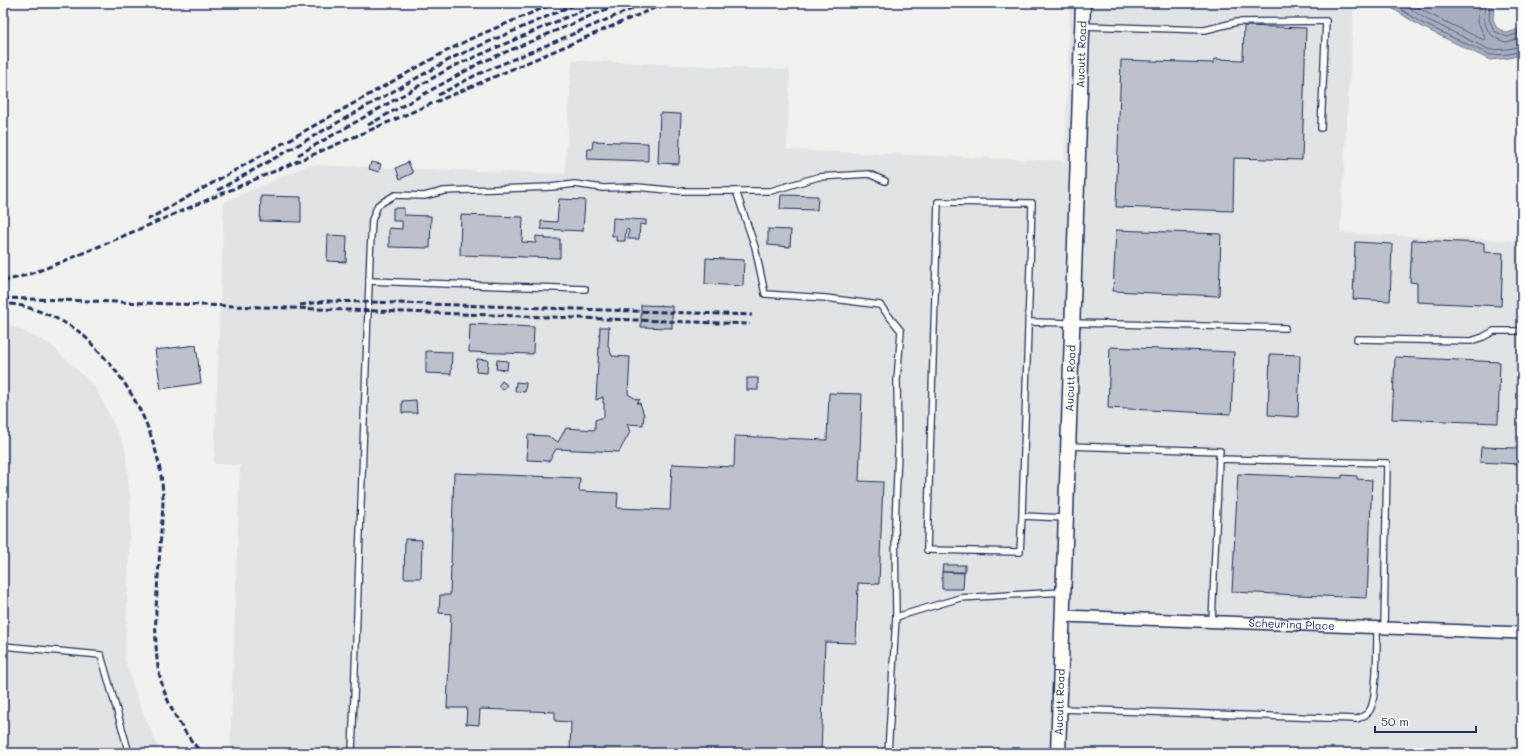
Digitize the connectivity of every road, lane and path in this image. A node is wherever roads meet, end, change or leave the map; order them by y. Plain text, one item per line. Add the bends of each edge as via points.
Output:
1 (1083, 3) edge
2 (1082, 26) junction
3 (1321, 128) dead end
4 (885, 181) dead end
5 (736, 191) junction
6 (370, 281) junction
7 (585, 290) dead end
8 (1029, 322) junction
9 (1072, 323) junction
10 (1285, 328) dead end
11 (1522, 331) edge
12 (1357, 339) dead end
13 (1068, 446) junction
14 (1219, 459) junction
15 (1022, 516) junction
16 (1066, 518) junction
17 (1063, 592) junction
18 (1062, 616) junction
19 (896, 617) junction
20 (1212, 622) junction
21 (1381, 628) junction
22 (1522, 633) edge
23 (3, 646) edge
24 (1059, 709) junction
25 (129, 753) edge
26 (352, 753) edge
27 (888, 753) edge
28 (1058, 753) edge

1 - 2 street, Aucutt Road
2 - 3 lane via 1205,30 1237,22 1326,21
2 - 9 street, Aucutt Road
4 - 5 lane via 869,174 818,178 771,191
5 - 6 lane via 603,188 575,184 551,188 444,191 424,196 395,194 378,206 372,220
5 - 19 lane via 755,247 765,294 880,305 901,331 897,380
6 - 7 lane
6 - 26 lane
8 - 9 lane
8 - 15 lane
8 - 15 lane via 1032,203 938,202 927,550 1020,552
9 - 10 lane
9 - 13 street, Aucutt Road
11 - 12 lane via 1494,331 1471,341
13 - 14 lane via 1220,451
13 - 16 street, Aucutt Road
14 - 20 lane
14 - 21 lane via 1387,463
15 - 16 lane
16 - 17 street, Aucutt Road
17 - 18 street, Aucutt Road
17 - 19 lane via 960,598
18 - 20 street, Scheuring Place
18 - 24 street, Aucutt Road
19 - 27 lane
20 - 21 street, Scheuring Place
21 - 22 street, Scheuring Place
21 - 24 lane via 1373,700 1369,712 1357,719
23 - 25 lane via 101,656
24 - 28 street, Aucutt Road

